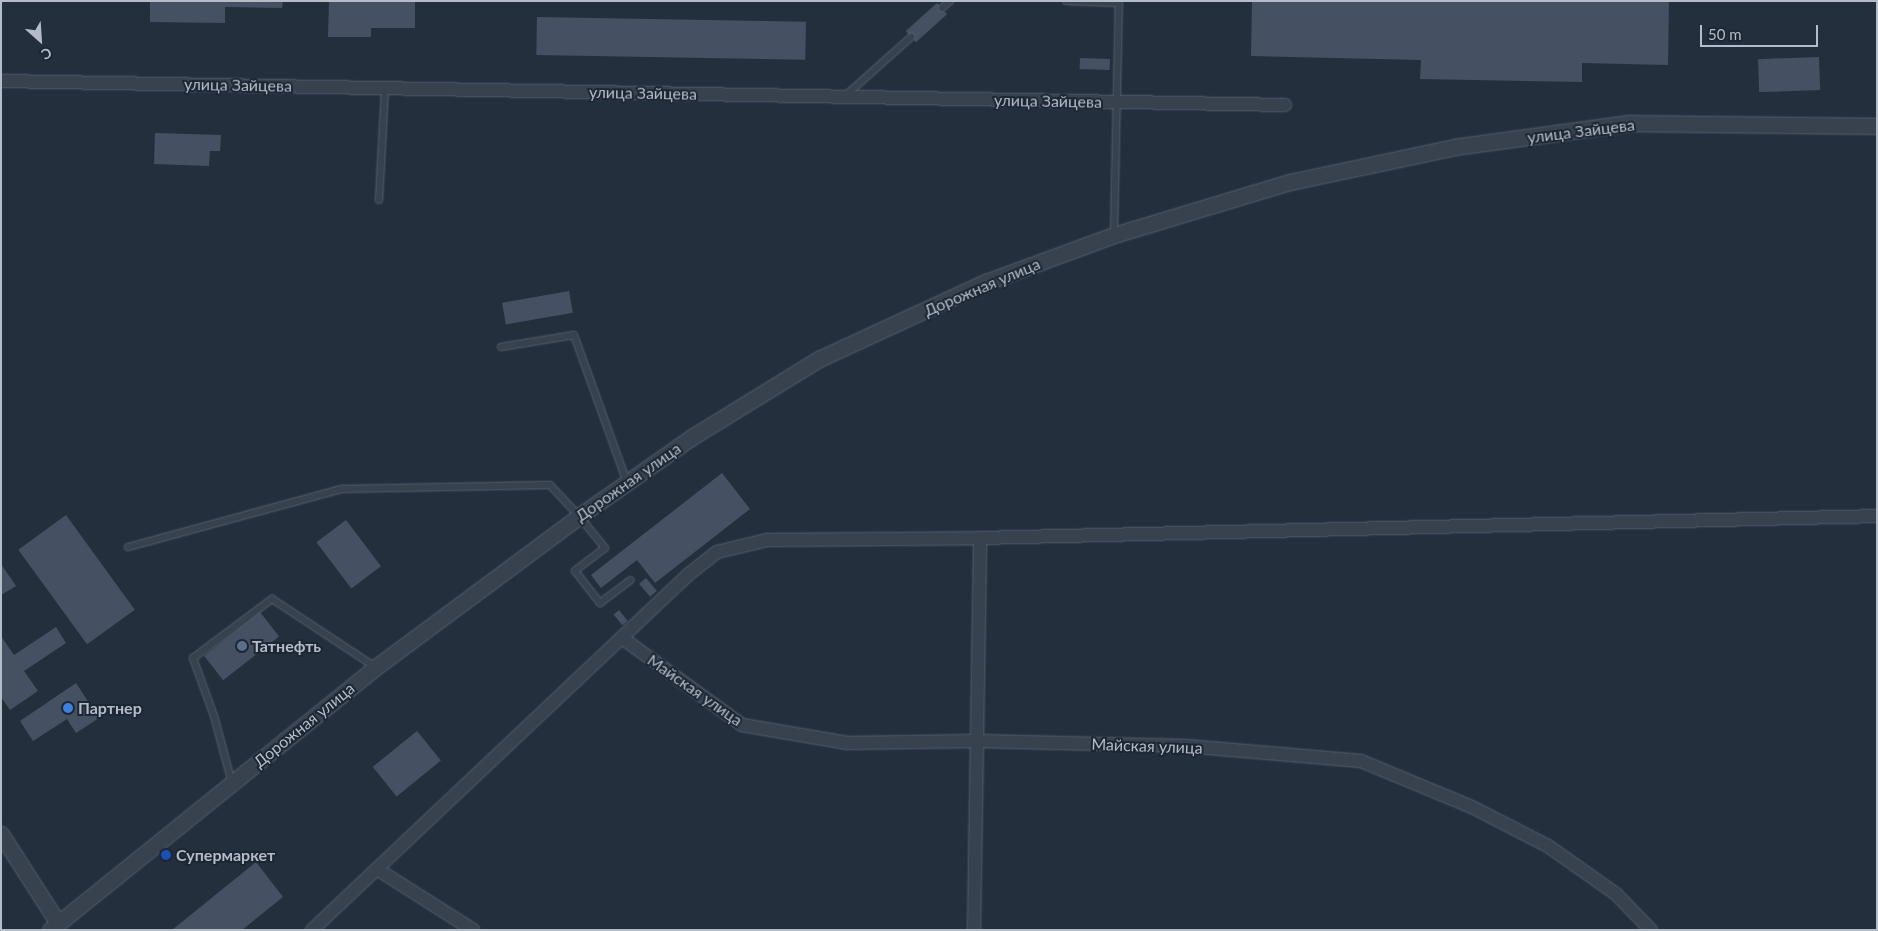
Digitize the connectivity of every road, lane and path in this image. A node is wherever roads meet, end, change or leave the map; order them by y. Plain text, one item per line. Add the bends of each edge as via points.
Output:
1 (950, 1) edge
2 (1066, 1) edge
3 (1118, 2) edge
4 (942, 8) dead end
5 (911, 37) dead end
6 (1, 81) edge
7 (385, 88) junction
8 (844, 97) junction
9 (1116, 102) junction
10 (1285, 105) dead end
11 (1877, 126) edge
12 (1290, 182) joint
13 (379, 200) dead end
14 (1114, 235) junction
15 (501, 347) dead end
16 (627, 482) junction
17 (579, 516) junction
18 (1877, 516) edge
19 (980, 538) junction
20 (128, 547) dead end
21 (630, 580) dead end
22 (622, 638) junction
23 (376, 667) junction
24 (978, 741) junction
25 (232, 783) junction
26 (1, 834) edge
27 (377, 869) junction
28 (57, 928) edge
29 (312, 930) edge
30 (473, 930) edge
31 (974, 930) edge
32 (1651, 930) edge

1 - 4 lane
2 - 3 lane
3 - 9 lane
5 - 8 lane
6 - 7 street, улица Зайцева
7 - 8 street, улица Зайцева
7 - 13 lane
8 - 9 street, улица Зайцева
9 - 10 street, улица Зайцева
9 - 14 lane
11 - 12 street, улица Зайцева via 1629,123 1454,147
12 - 14 street, Дорожная улица
14 - 16 street, Дорожная улица via 986,282 819,359 692,437
15 - 16 lane via 574,335
16 - 17 street, Дорожная улица
17 - 20 lane via 550,485 342,489
17 - 21 lane via 605,548 575,571 600,603
17 - 23 street, Дорожная улица
18 - 19 street
19 - 22 street via 767,540 716,552
19 - 24 street
22 - 24 street, Майская улица via 742,725 847,743
22 - 27 street
23 - 25 street, Дорожная улица
23 - 25 lane via 272,599 193,658 214,716
24 - 31 street
24 - 32 street, Майская улица via 1186,746 1361,761 1472,807 1548,846 1616,894
25 - 28 street, Дорожная улица
26 - 28 street
27 - 29 street
27 - 30 street

